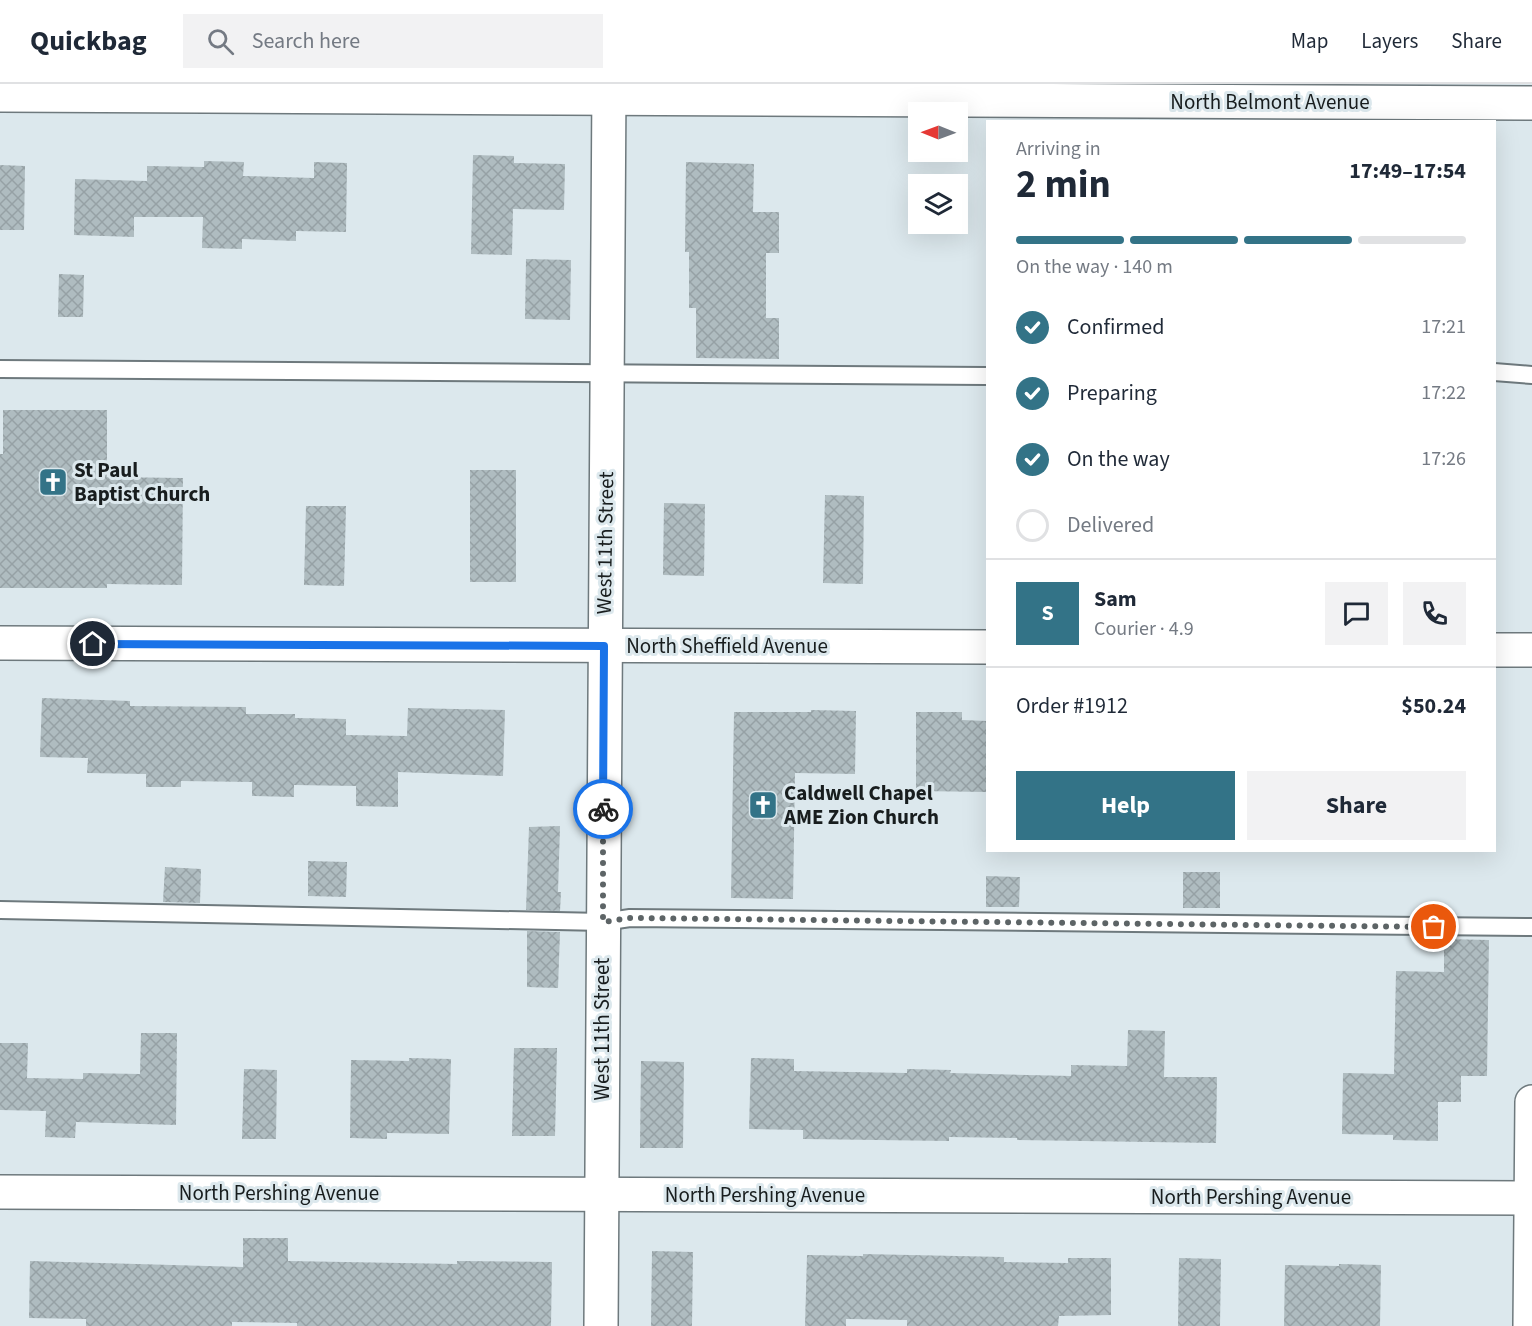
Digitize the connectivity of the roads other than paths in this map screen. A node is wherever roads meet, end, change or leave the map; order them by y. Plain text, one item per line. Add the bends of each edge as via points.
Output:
1 (60, 90) edge
2 (609, 92) edge
3 (0, 95) edge
4 (1532, 103) edge
5 (0, 369) edge
6 (607, 372) junction
7 (1496, 372) edge
8 (1532, 375) edge
9 (986, 376) edge
10 (0, 643) edge
11 (604, 646) junction
12 (986, 647) edge
13 (1496, 650) edge
14 (1532, 650) edge
15 (0, 910) edge
16 (603, 922) junction
17 (1532, 927) edge
18 (1532, 1102) edge
19 (0, 1192) edge
20 (602, 1195) junction
21 (1531, 1198) edge
22 (1530, 1315) edge
23 (601, 1326) edge

1 - 2 street, North Belmont Avenue
1 - 3 street, North Belmont Avenue
2 - 4 street, North Belmont Avenue
2 - 6 street, West 11th Street
5 - 6 lane
6 - 9 lane
6 - 11 street, West 11th Street
7 - 8 lane
10 - 11 street, North Sheffield Avenue
11 - 12 street, North Sheffield Avenue
11 - 16 street, West 11th Street
13 - 14 street
15 - 16 lane
16 - 17 lane via 630,918
16 - 20 street, West 11th Street
18 - 21 street
19 - 20 street, North Pershing Avenue
20 - 21 street, North Pershing Avenue
20 - 23 street, West 11th Street
21 - 22 street

